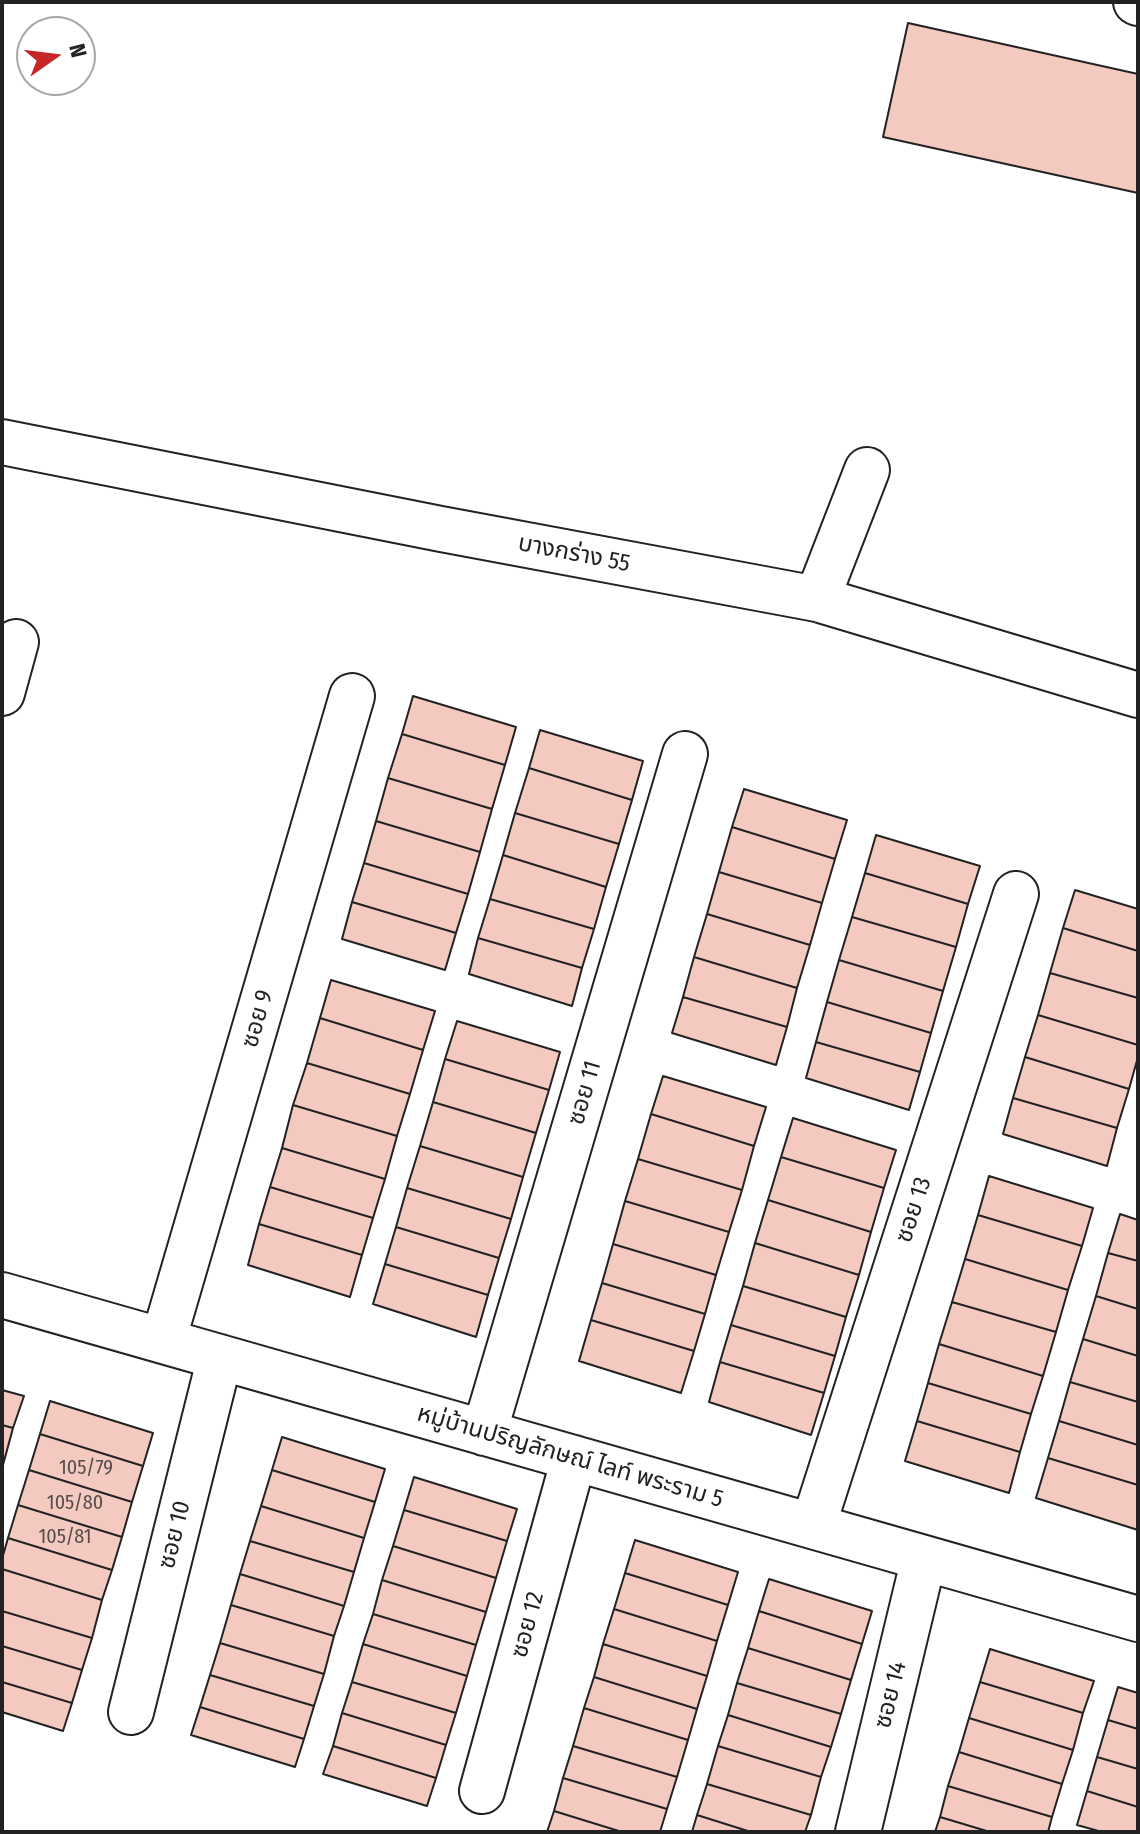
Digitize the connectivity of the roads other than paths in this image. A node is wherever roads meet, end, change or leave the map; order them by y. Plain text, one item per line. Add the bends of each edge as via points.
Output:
1 (2, 442) edge
2 (867, 470) dead end
3 (817, 599) junction
4 (16, 642) dead end
5 (2, 693) edge
6 (1138, 695) edge
7 (352, 696) dead end
8 (685, 754) dead end
9 (1016, 894) dead end
10 (2, 1295) edge
11 (163, 1341) junction
12 (220, 1357) junction
13 (484, 1433) junction
14 (574, 1458) junction
15 (813, 1526) junction
16 (924, 1558) junction
17 (1138, 1619) edge
18 (131, 1712) dead end
19 (482, 1791) dead end
20 (858, 1832) edge

1 - 3 street, บางกร่าง 55
2 - 3 street
3 - 6 street, บางกร่าง 55
4 - 5 street
7 - 11 street, ซอย 9
8 - 13 street, ซอย 11
9 - 15 street, ซอย 13
10 - 11 street, หมู่บ้านปริญลักษณ์ ไลท์ พระราม 5
11 - 12 street, หมู่บ้านปริญลักษณ์ ไลท์ พระราม 5
12 - 13 street, หมู่บ้านปริญลักษณ์ ไลท์ พระราม 5
12 - 18 street, ซอย 10
13 - 14 street, หมู่บ้านปริญลักษณ์ ไลท์ พระราม 5
14 - 15 street, หมู่บ้านปริญลักษณ์ ไลท์ พระราม 5
14 - 19 street, ซอย 12
15 - 16 street, หมู่บ้านปริญลักษณ์ ไลท์ พระราม 5
16 - 17 street, หมู่บ้านปริญลักษณ์ ไลท์ พระราม 5
16 - 20 street, ซอย 14

